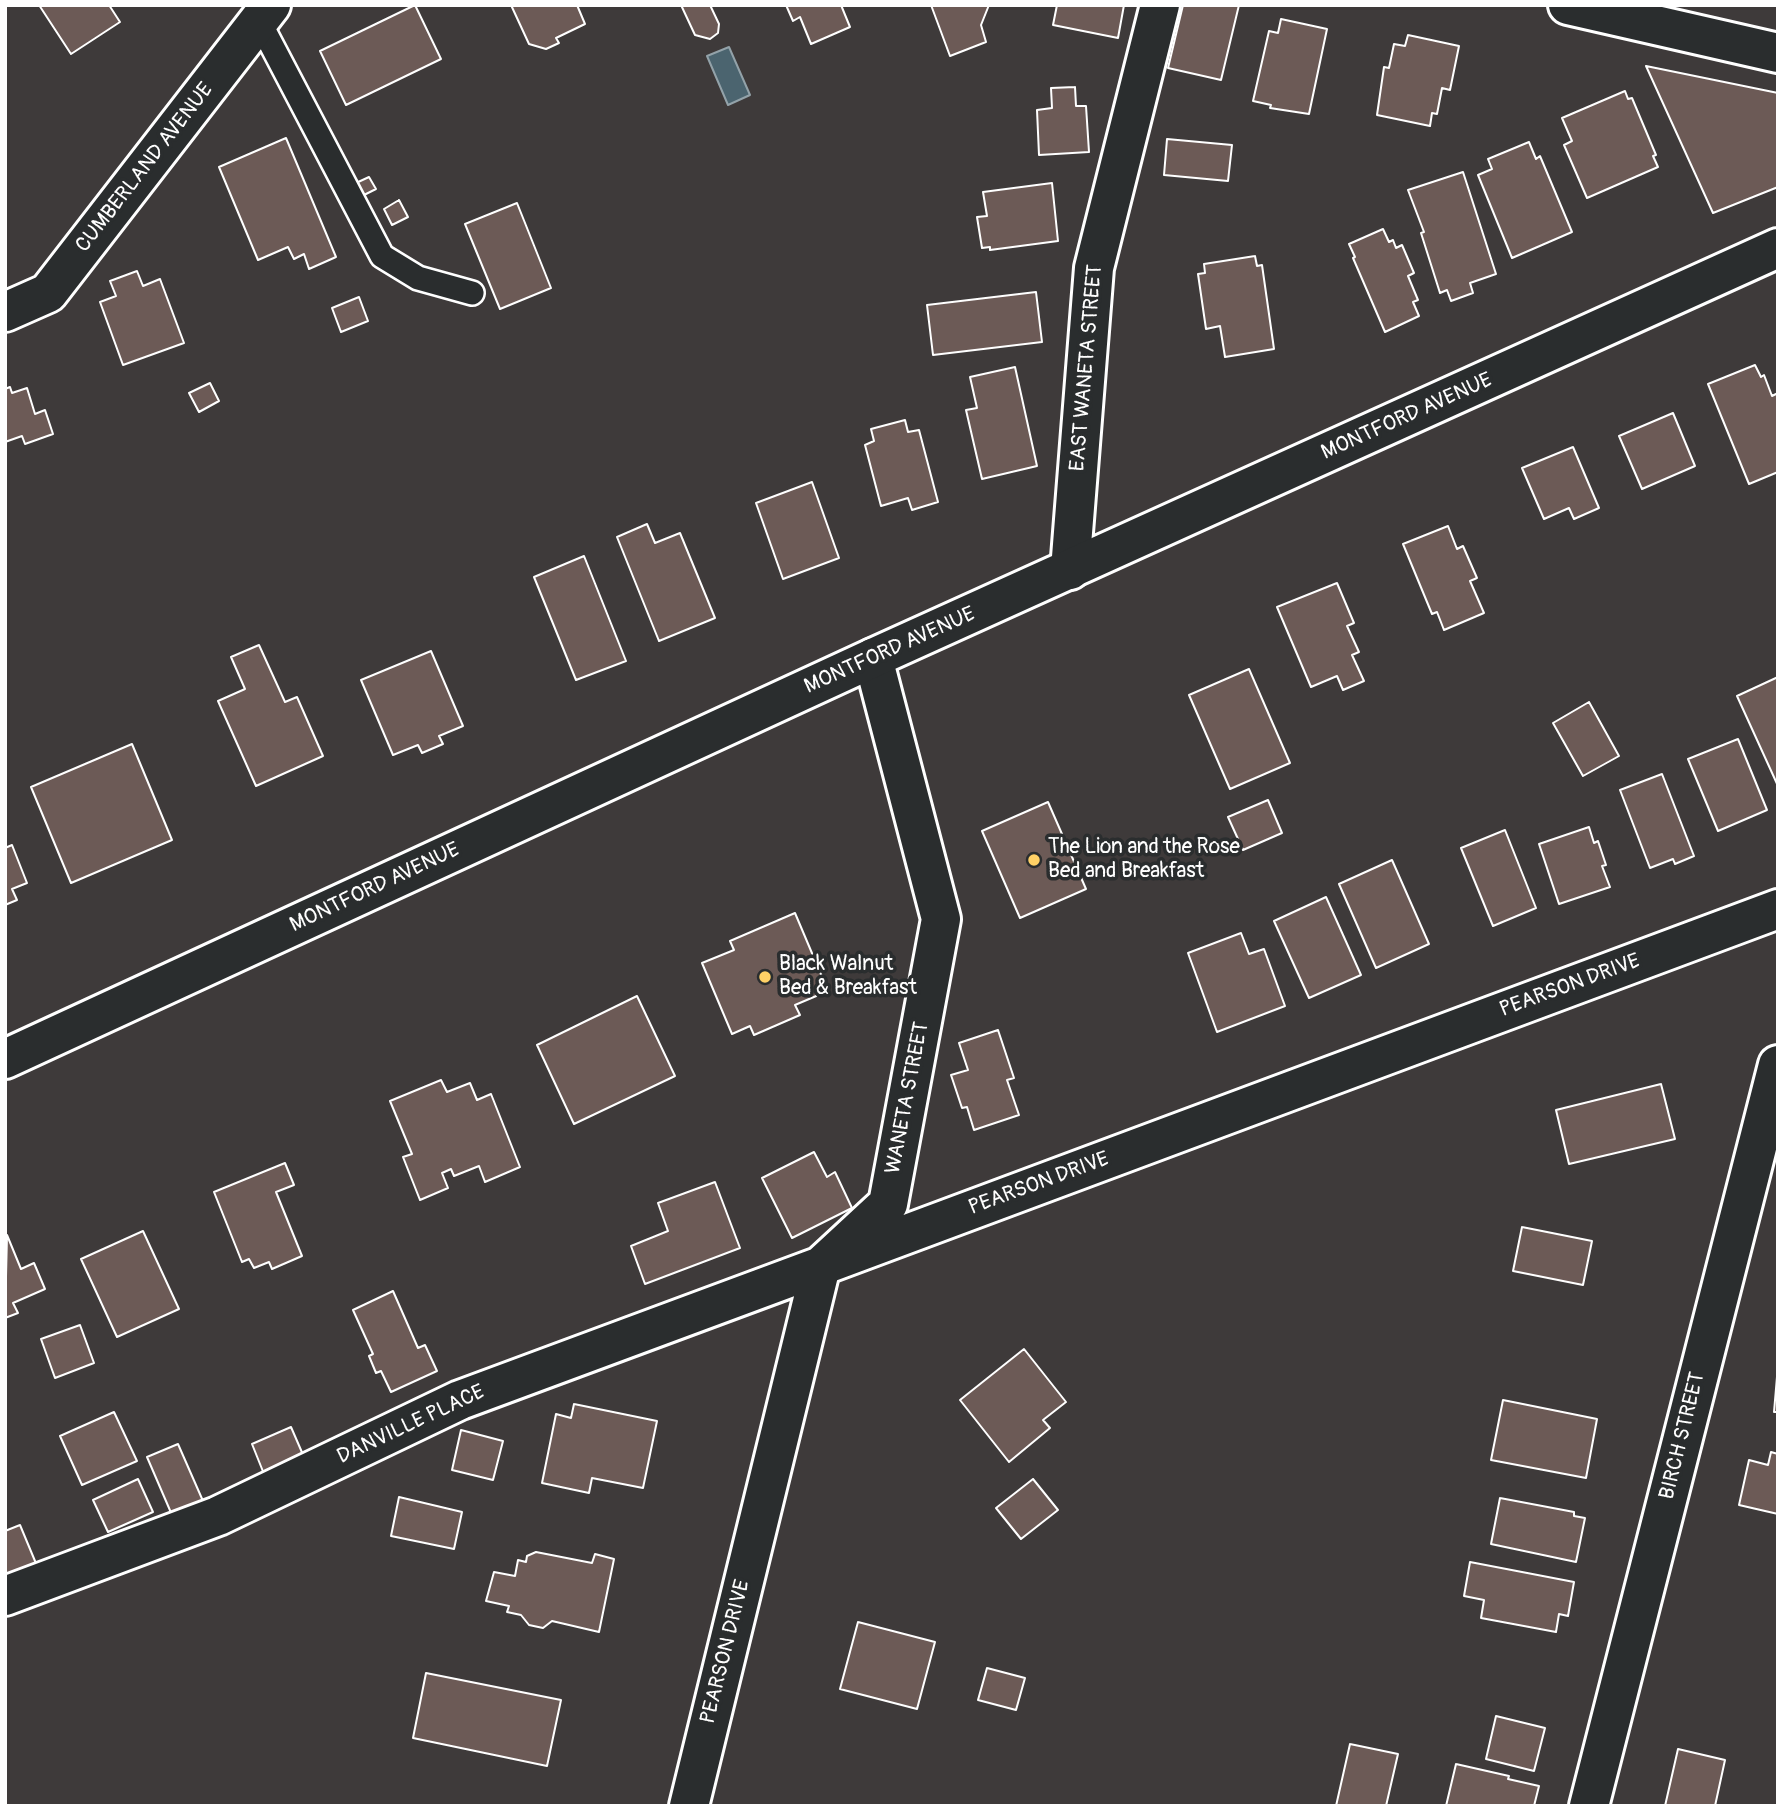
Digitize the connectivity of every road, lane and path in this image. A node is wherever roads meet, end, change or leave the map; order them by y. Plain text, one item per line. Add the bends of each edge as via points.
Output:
1 (1160, 5) edge
2 (1568, 5) edge
3 (265, 13) edge
4 (1778, 53) edge
5 (1778, 248) edge
6 (472, 293) dead end
7 (5, 313) edge
8 (1070, 570) junction
9 (873, 658) junction
10 (1778, 909) edge
11 (5, 1059) edge
12 (1778, 1065) edge
13 (821, 1266) junction
14 (5, 1596) edge
15 (689, 1806) edge
16 (1589, 1806) edge

1 - 8 street, EAST WANETA STREET via 1094,268
2 - 4 street
3 - 6 lane via 382,256 418,278
3 - 7 street, CUMBERLAND AVENUE via 48,293
5 - 8 street, MONTFORD AVENUE
8 - 9 street, MONTFORD AVENUE
9 - 11 street, MONTFORD AVENUE
9 - 13 street, WANETA STREET via 941,919 888,1204
10 - 13 street, PEARSON DRIVE
12 - 16 street, BIRCH STREET
13 - 14 street, DANVILLE PLACE via 460,1400 218,1516
13 - 15 street, PEARSON DRIVE

